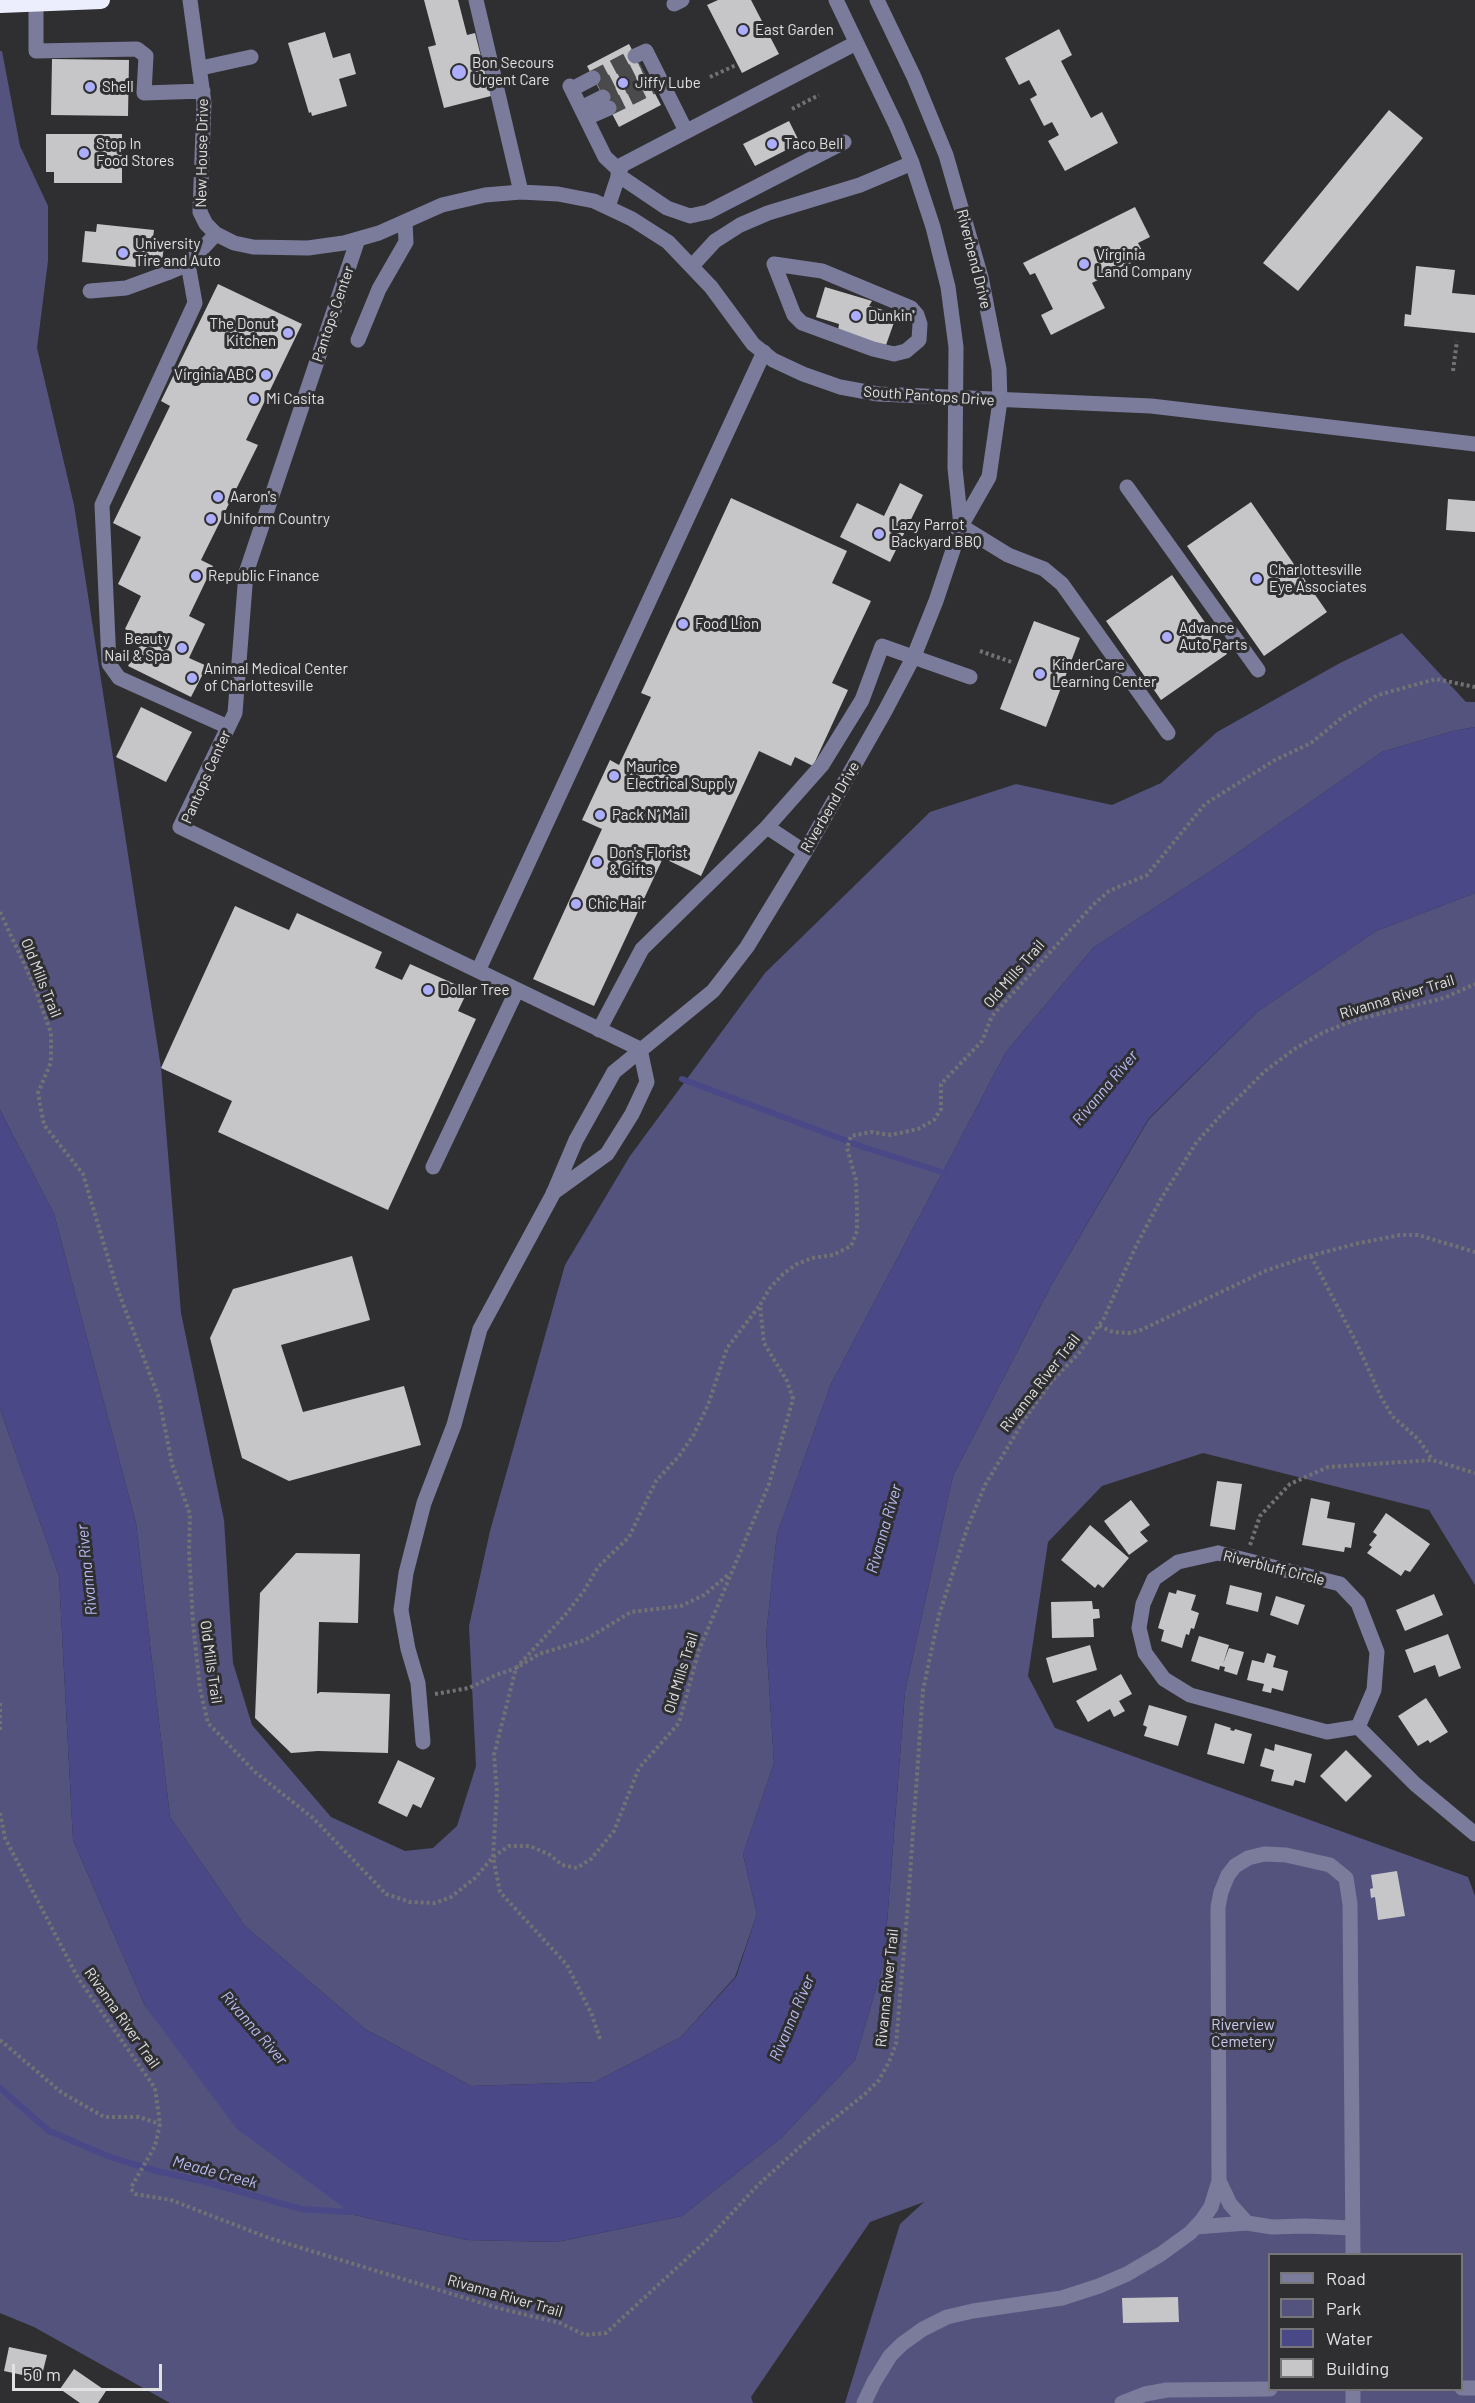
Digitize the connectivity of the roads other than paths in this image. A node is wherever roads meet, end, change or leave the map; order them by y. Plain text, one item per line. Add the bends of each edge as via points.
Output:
1 (101, 0) edge
2 (190, 0) edge
3 (476, 0) edge
4 (836, 0) edge
5 (877, 0) edge
6 (36, 3) junction
7 (0, 4) edge
8 (856, 42) junction
9 (251, 57) dead end
10 (201, 68) junction
11 (649, 72) dead end
12 (203, 91) junction
13 (577, 100) junction
14 (686, 131) junction
15 (844, 142) dead end
16 (912, 164) junction
17 (619, 173) junction
18 (521, 192) junction
19 (608, 207) junction
20 (405, 222) junction
21 (216, 234) junction
22 (358, 239) junction
23 (188, 264) junction
24 (774, 264) joint
25 (692, 266) junction
26 (90, 291) dead end
27 (358, 340) dead end
28 (764, 352) junction
29 (957, 398) junction
30 (1000, 401) junction
31 (1475, 444) edge
32 (1127, 486) dead end
33 (960, 526) junction
34 (914, 656) junction
35 (1258, 670) dead end
36 (970, 677) dead end
37 (228, 727) junction
38 (1168, 733) dead end
39 (767, 827) junction
40 (805, 852) junction
41 (478, 971) junction
42 (517, 990) junction
43 (599, 1030) junction
44 (640, 1049) junction
45 (433, 1167) dead end
46 (553, 1194) junction
47 (1358, 1727) junction
48 (423, 1742) dead end
49 (1475, 1834) edge
50 (1219, 2181) junction
51 (1247, 2223) junction
52 (1196, 2227) junction
53 (1353, 2228) junction
54 (1353, 2253) edge
55 (1268, 2389) edge
56 (864, 2403) edge
57 (1122, 2403) edge

1 - 6 highway
2 - 10 street, New House Drive
3 - 18 street
4 - 8 street, Riverbend Drive
5 - 30 street, Riverbend Drive via 928,110 962,207 981,277 999,369
6 - 7 highway
6 - 12 street via 36,51 137,49 146,56 144,93
8 - 14 street
8 - 16 street, Riverbend Drive
9 - 10 street
10 - 12 street, New House Drive
11 - 14 street
12 - 21 street, New House Drive via 199,201 206,224
13 - 13 street via 601,93
13 - 17 street via 605,157
14 - 17 street via 622,165
15 - 17 street via 708,212 690,216 667,208
16 - 25 street via 740,225 715,241
16 - 29 street, Riverbend Drive via 948,287 956,347
17 - 19 street
18 - 19 street, South Pantops Drive via 558,194
18 - 20 street, South Pantops Drive via 442,205
19 - 25 street, South Pantops Drive via 668,242
20 - 22 street, South Pantops Drive
20 - 27 street via 406,242 379,289
21 - 22 street, South Pantops Drive via 246,246 308,248
21 - 23 street
22 - 37 street, Pantops Center via 246,573 235,713
23 - 26 street via 126,288
23 - 37 street via 195,303 102,505 110,664 119,678
24 - 24 street via 822,271 911,308 917,315 921,334 913,346 899,354 873,349 802,323 794,315
25 - 28 street, South Pantops Drive via 753,344
28 - 29 street, South Pantops Drive via 803,374 840,387 878,394
28 - 41 street
29 - 30 street, South Pantops Drive
29 - 33 street, Riverbend Drive via 955,468
30 - 31 street, South Pantops Drive via 1151,406
30 - 33 street, Riverbend Drive via 989,477
32 - 35 street
33 - 34 street, Riverbend Drive
33 - 38 street via 1008,555 1044,569 1062,584
34 - 36 street
34 - 39 street via 882,646 862,700 822,765
34 - 40 street, Riverbend Drive
37 - 41 street, Pantops Center via 180,827
39 - 40 street
39 - 43 street via 642,949
40 - 44 street, Riverbend Drive via 747,947 712,991
41 - 42 street, Pantops Center
42 - 43 street, Pantops Center
42 - 45 street
43 - 44 street, Pantops Center
44 - 46 street, Riverbend Drive via 614,1072 576,1140
44 - 46 street via 647,1082 632,1114 607,1154
46 - 48 street, Riverbend Drive via 480,1329 454,1425 424,1503 406,1573 401,1610 418,1683
47 - 47 street, Riverbluff Circle via 1374,1690 1377,1652 1359,1603 1340,1584 1218,1553 1178,1562 1154,1579 1143,1604 1139,1628 1145,1653 1164,1679 1190,1695 1328,1732
47 - 49 street via 1414,1784
50 - 51 street via 1230,2204
50 - 52 street via 1211,2206
50 - 53 street via 1221,1892 1235,1866 1248,1858 1286,1855 1330,1864 1346,1878 1350,1904
51 - 52 street
51 - 53 street
52 - 56 street via 1161,2254 1099,2286 1062,2298 947,2317 923,2329 890,2356
53 - 54 street
55 - 57 street via 1167,2390

